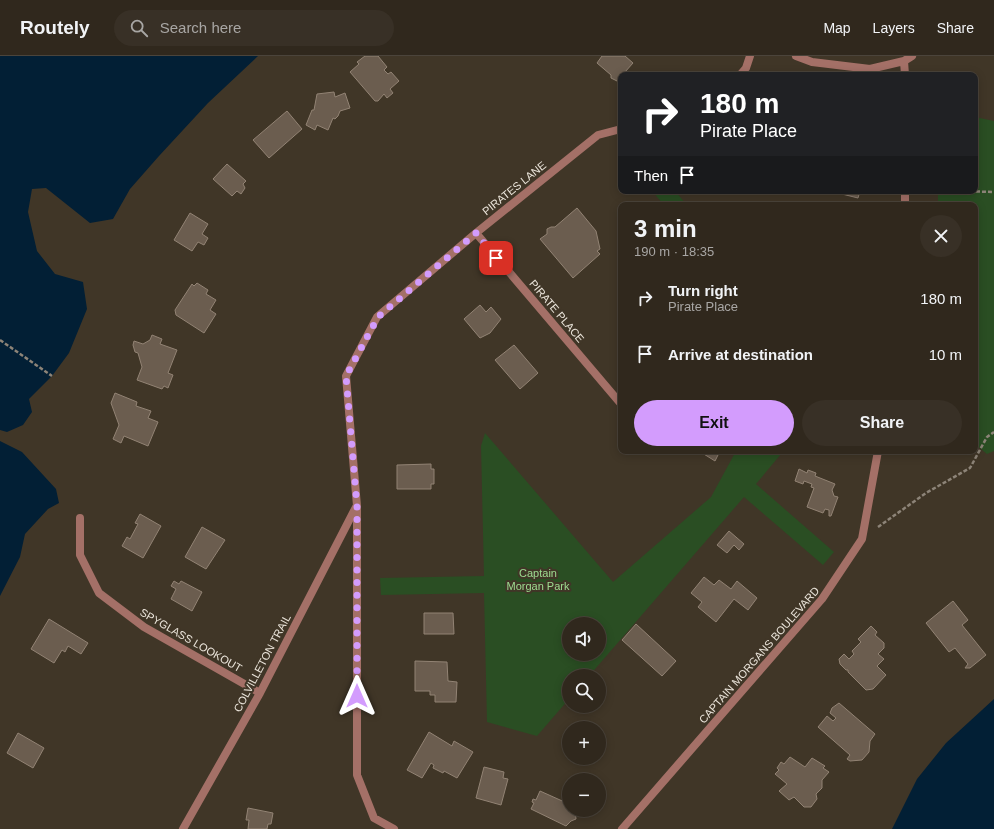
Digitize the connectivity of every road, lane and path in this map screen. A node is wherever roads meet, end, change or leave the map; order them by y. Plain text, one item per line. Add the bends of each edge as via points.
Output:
1 (750, 56) edge
2 (796, 56) edge
3 (912, 56) edge
4 (904, 61) junction
5 (743, 72) edge
6 (904, 72) edge
7 (618, 130) edge
8 (978, 192) edge
9 (994, 192) edge
10 (476, 233) junction
11 (0, 340) edge
12 (52, 376) dead end
13 (618, 400) edge
14 (994, 432) edge
15 (978, 453) edge
16 (877, 454) edge
17 (978, 454) edge
18 (357, 506) junction
19 (80, 518) dead end
20 (862, 539) junction
21 (260, 693) junction
22 (183, 829) edge
23 (394, 829) edge
24 (622, 829) edge

1 - 5 street
2 - 4 street via 812,62 870,69
3 - 4 street
4 - 6 street
7 - 10 street, PIRATES LANE via 598,135
8 - 9 path
10 - 13 street, PIRATE PLACE
10 - 18 street, PIRATES LANE via 378,317 346,376
11 - 12 path
14 - 15 path via 987,437
16 - 20 street, CAPTAIN MORGANS BOULEVARD
17 - 20 path via 970,468 926,493
18 - 21 street, COLVILLETON TRAIL
18 - 23 street, PIRATES LANE via 357,775 374,818
19 - 21 street, SPYGLASS LOOKOUT via 80,554 99,593 144,627
20 - 24 street, CAPTAIN MORGANS BOULEVARD via 822,600
21 - 22 street, COLVILLETON TRAIL

